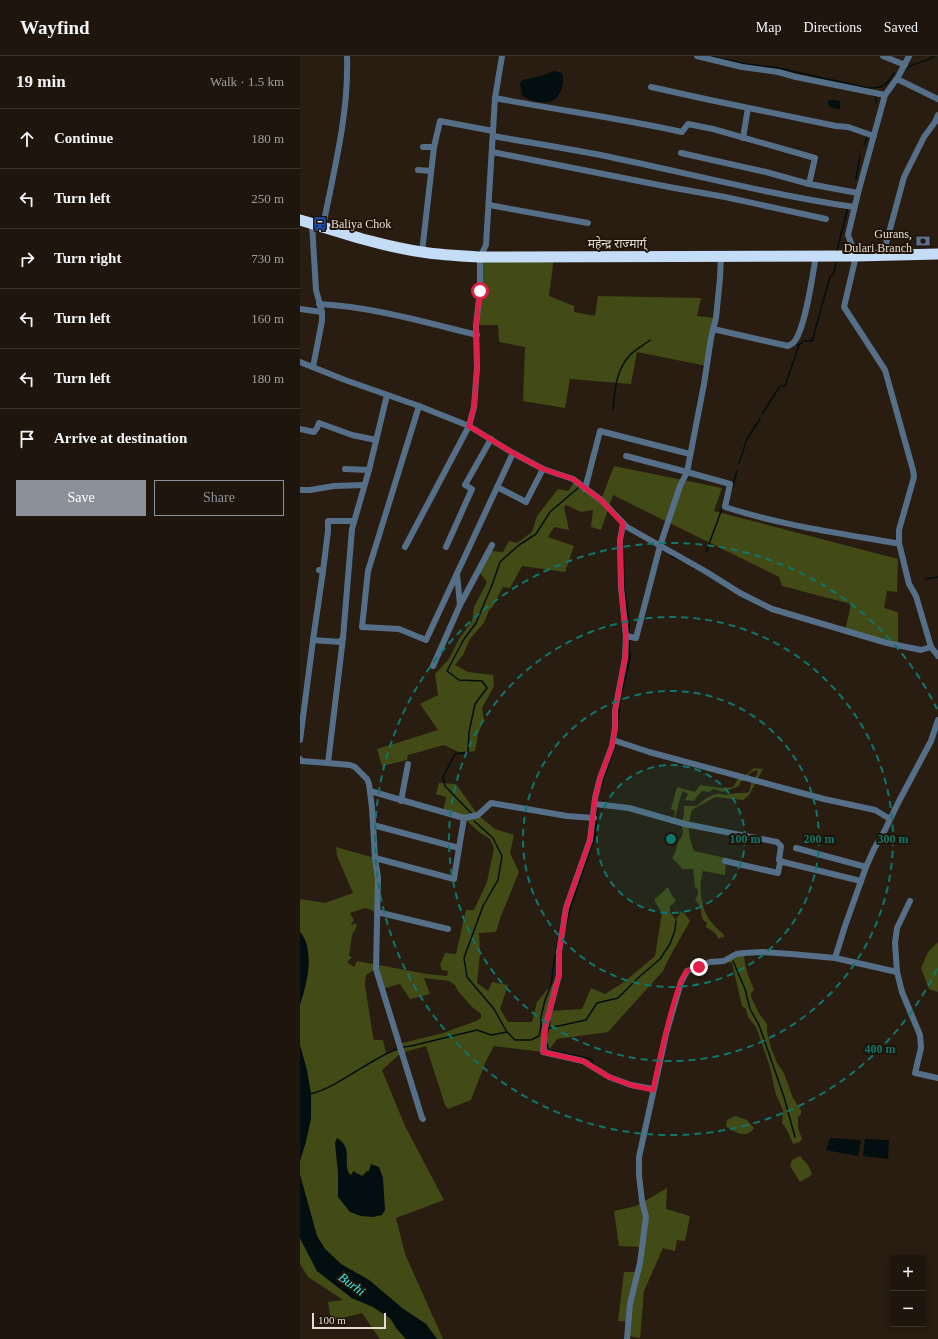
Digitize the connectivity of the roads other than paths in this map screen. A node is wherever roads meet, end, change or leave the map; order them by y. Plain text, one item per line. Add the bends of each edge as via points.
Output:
1 (348, 56) edge
2 (502, 56) edge
3 (697, 56) edge
4 (883, 56) edge
5 (910, 56) edge
6 (905, 65) junction
7 (897, 79) junction
8 (651, 87) dead end
9 (885, 95) junction
10 (495, 98) junction
11 (938, 99) edge
12 (748, 108) junction
13 (938, 115) edge
14 (493, 134) junction
15 (874, 136) junction
16 (743, 138) junction
17 (423, 147) dead end
18 (434, 147) junction
19 (492, 152) junction
20 (681, 153) dead end
21 (418, 170) dead end
22 (431, 171) junction
23 (809, 184) junction
24 (858, 193) junction
25 (488, 205) junction
26 (854, 207) junction
27 (300, 220) edge
28 (826, 220) dead end
29 (588, 223) dead end
30 (317, 225) junction
31 (422, 252) junction
32 (938, 254) edge
33 (816, 255) junction
34 (883, 255) junction
35 (720, 256) junction
36 (856, 256) junction
37 (480, 258) junction
38 (319, 304) junction
39 (300, 308) edge
40 (322, 312) junction
41 (713, 329) junction
42 (477, 335) junction
43 (300, 362) edge
44 (313, 367) junction
45 (387, 395) junction
46 (419, 406) junction
47 (469, 426) junction
48 (300, 429) edge
49 (376, 440) junction
50 (491, 440) junction
51 (513, 453) junction
52 (690, 454) junction
53 (626, 456) dead end
54 (345, 469) dead end
55 (543, 469) junction
56 (369, 470) junction
57 (687, 472) junction
58 (364, 485) junction
59 (497, 487) junction
60 (585, 489) junction
61 (300, 490) edge
62 (354, 521) junction
63 (623, 524) junction
64 (899, 543) junction
65 (492, 545) dead end
66 (660, 546) junction
67 (405, 547) dead end
68 (446, 547) dead end
69 (457, 572) junction
70 (460, 605) junction
71 (626, 636) junction
72 (343, 638) junction
73 (313, 640) junction
74 (931, 647) junction
75 (938, 656) edge
76 (433, 666) dead end
77 (938, 720) edge
78 (300, 740) edge
79 (613, 740) junction
80 (300, 759) edge
81 (328, 763) junction
82 (408, 764) dead end
83 (370, 791) junction
84 (402, 801) junction
85 (595, 804) junction
86 (464, 818) junction
87 (594, 818) junction
88 (890, 819) junction
89 (373, 825) junction
90 (459, 848) junction
91 (796, 848) dead end
92 (375, 858) junction
93 (725, 861) dead end
94 (783, 862) junction
95 (866, 867) junction
96 (861, 881) junction
97 (910, 901) dead end
98 (377, 912) junction
99 (448, 930) dead end
100 (835, 958) junction
101 (897, 972) junction
102 (938, 1078) edge
103 (653, 1090) junction
104 (423, 1119) dead end
105 (627, 1339) edge

1 - 30 street via 346,100 338,149
2 - 10 street
3 - 9 street
4 - 6 street
5 - 6 street
6 - 7 street
7 - 9 street
7 - 11 street
8 - 12 street
9 - 15 street
10 - 14 street
10 - 16 street via 682,132 688,124
12 - 15 street via 848,128
12 - 16 street
13 - 34 street via 904,177
14 - 18 street via 440,121
14 - 19 street
14 - 26 street
15 - 24 street
16 - 23 street via 815,158
17 - 18 street
18 - 22 street
19 - 25 street
19 - 28 street via 725,197
20 - 23 street via 760,170
21 - 22 street
22 - 31 street
23 - 24 street
24 - 26 street
25 - 29 street
25 - 37 street via 486,245
26 - 36 street via 848,235
27 - 30 highway, महेन्द्र राज्मार्ग्
30 - 31 highway, महेन्द्र राज्मार्ग् via 371,241
30 - 38 street via 316,290
31 - 37 highway, महेन्द्र राज्मार्ग्
32 - 34 highway, महेन्द्र राज्मार्ग्
33 - 35 highway, महेन्द्र राज्मार्ग्
33 - 36 highway, महेन्द्र राज्मार्ग्
33 - 41 street via 805,312 793,343 788,346
34 - 36 highway, महेन्द्र राज्मार्ग्
35 - 37 highway, महेन्द्र राज्मार्ग्
35 - 41 street via 719,293
36 - 64 street via 844,307 885,370 914,477 899,530
37 - 42 street
38 - 40 street
38 - 42 street via 382,312
39 - 40 street
40 - 44 street
41 - 52 street
42 - 47 street via 474,407
43 - 44 street
44 - 45 street
45 - 46 street
45 - 49 street
46 - 47 street
46 - 69 street via 368,571 362,627 399,629 426,640
47 - 50 street
47 - 67 street
48 - 49 street via 314,432 319,423 352,435
49 - 56 street
50 - 51 street
50 - 68 street via 465,485 472,489
51 - 55 street
51 - 59 street
52 - 57 street
52 - 60 street via 600,431
53 - 57 street
54 - 56 street
55 - 59 street via 526,502
55 - 60 street via 573,479
56 - 58 street
57 - 64 street via 730,484 725,507 807,527
57 - 66 street
58 - 61 street
58 - 62 street
59 - 69 street
60 - 63 street via 601,500
62 - 72 street
62 - 73 street via 328,521
63 - 66 street
63 - 71 street via 620,540 621,587
64 - 74 street via 909,584 916,596
65 - 70 street
66 - 71 street via 636,638
66 - 74 street via 772,610 887,643 921,650
69 - 70 street
70 - 76 street
71 - 79 street
72 - 73 street via 340,642
72 - 81 street
73 - 78 street
74 - 75 street
77 - 88 street via 931,742
79 - 85 street via 600,778
79 - 88 street via 824,799 875,810
80 - 81 street
81 - 83 street via 355,767 367,779
82 - 84 street
83 - 84 street
83 - 89 street
84 - 86 street
85 - 87 street
85 - 94 street via 629,808 685,824 777,842 781,846 779,860
86 - 87 street via 478,815 491,803
86 - 90 street
87 - 103 street via 590,840 566,908 559,952 559,975 545,1028 543,1052 583,1061 609,1077
88 - 95 street
89 - 90 street
89 - 92 street
90 - 92 street via 454,879
91 - 95 street
92 - 98 street via 378,878
93 - 94 street via 778,873 780,863
94 - 96 street
95 - 96 street
96 - 100 street
97 - 101 street via 897,928
98 - 99 street
98 - 104 street via 376,969
100 - 101 street
100 - 103 street via 769,952 744,953 736,954 724,962 710,962 687,972 681,982 666,1034
101 - 102 street via 902,992 920,1035 921,1048 915,1073
103 - 105 street via 638,1157 638,1175 646,1217 640,1263 630,1304

